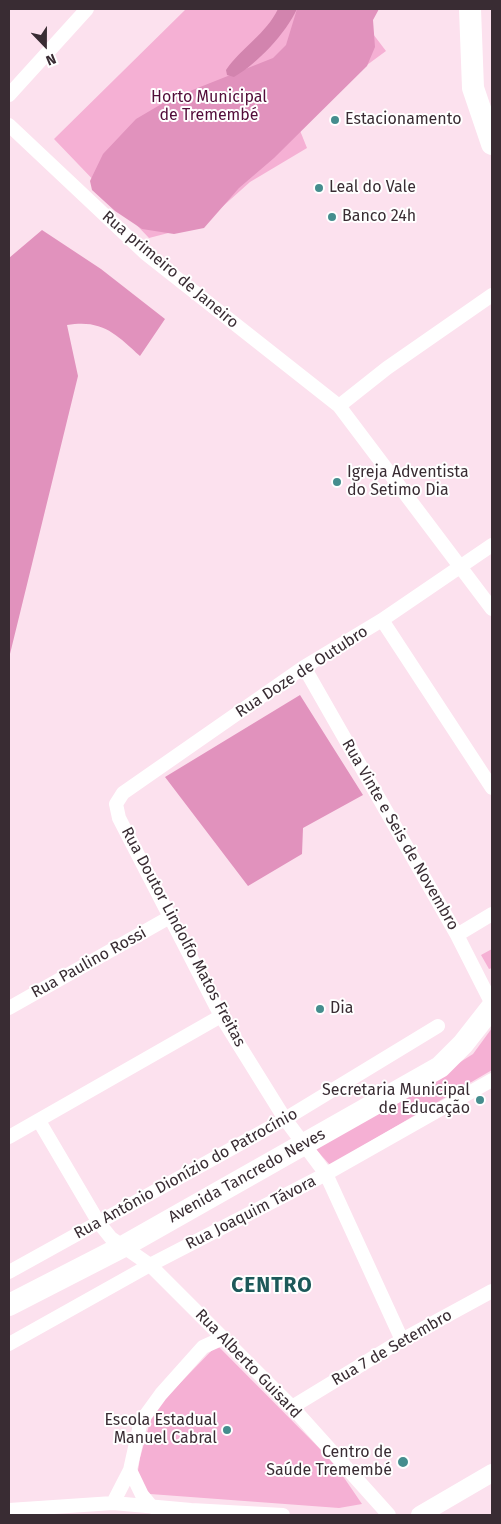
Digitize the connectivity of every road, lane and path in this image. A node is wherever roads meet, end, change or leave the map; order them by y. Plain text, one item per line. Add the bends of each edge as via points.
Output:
1 (87, 9) edge
2 (470, 9) edge
3 (9, 96) edge
4 (9, 125) edge
5 (492, 144) edge
6 (492, 295) edge
7 (339, 406) junction
8 (492, 545) edge
9 (461, 566) junction
10 (492, 609) edge
11 (382, 620) junction
12 (304, 667) junction
13 (492, 788) edge
14 (116, 804) joint
15 (492, 914) edge
16 (170, 917) junction
17 (457, 934) junction
18 (492, 1006) edge
19 (9, 1008) edge
20 (222, 1016) junction
21 (438, 1026) dead end
22 (492, 1080) edge
23 (285, 1119) junction
24 (38, 1121) junction
25 (9, 1137) edge
26 (305, 1144) junction
27 (326, 1174) junction
28 (99, 1223) junction
29 (124, 1246) junction
30 (150, 1265) junction
31 (9, 1272) edge
32 (492, 1291) edge
33 (9, 1305) edge
34 (210, 1325) junction
35 (223, 1338) junction
36 (402, 1340) junction
37 (9, 1344) edge
38 (202, 1347) junction
39 (292, 1407) junction
40 (130, 1470) junction
41 (492, 1473) edge
42 (113, 1503) junction
43 (152, 1506) junction
44 (9, 1510) edge
45 (283, 1515) edge
46 (389, 1515) edge
47 (420, 1515) edge

1 - 3 street
2 - 5 main road via 473,88
4 - 7 street, Rua primeiro de Janeiro via 145,253
6 - 7 street via 387,368
7 - 9 street
8 - 9 street, Rua Doze de Outubro
9 - 10 street
9 - 11 street, Rua Doze de Outubro
11 - 12 street, Rua Doze de Outubro
11 - 13 street
12 - 14 street, Rua Doze de Outubro via 123,793
12 - 17 street, Rua Vinte e Seis de Novembro
14 - 16 street, Rua Doutor Lindolfo Matos Freitas via 119,818
15 - 17 street
16 - 19 street, Rua Paulino Rossi
16 - 20 street, Rua Doutor Lindolfo Matos Freitas
17 - 18 street, Rua Vinte e Seis de Novembro
18 - 26 main road, Avenida Tancredo Neves via 463,1044 440,1067
20 - 23 street, Rua Doutor Lindolfo Matos Freitas
20 - 24 street
21 - 23 street, Rua Antônio Dionízio do Patrocínio
22 - 27 street, Rua Joaquim Távora
23 - 26 street, Rua Doutor Lindolfo Matos Freitas
23 - 28 street, Rua Antônio Dionízio do Patrocínio
24 - 25 street
24 - 28 street, Rua Alberto Guisard
26 - 27 street, Rua Doutor Lindolfo Matos Freitas
26 - 29 main road, Avenida Tancredo Neves
27 - 30 street, Rua Joaquim Távora
27 - 36 street, Rua Doutor Lindolfo Matos Freitas
28 - 29 street, Rua Alberto Guisard via 111,1238
28 - 31 street, Rua Antônio Dionízio do Patrocínio
29 - 30 street, Rua Alberto Guisard
29 - 33 main road, Avenida Tancredo Neves
30 - 34 street, Rua Alberto Guisard
30 - 37 street, Rua Joaquim Távora
32 - 36 street, Rua 7 de Setembro
34 - 35 street, Rua Alberto Guisard
34 - 38 street
35 - 38 street
35 - 39 street, Rua Alberto Guisard
36 - 39 street, Rua 7 de Setembro
38 - 40 street via 145,1416
39 - 46 street, Rua Alberto Guisard
40 - 42 street
40 - 43 street via 142,1495
41 - 47 street
42 - 43 street
42 - 44 street
43 - 45 street

